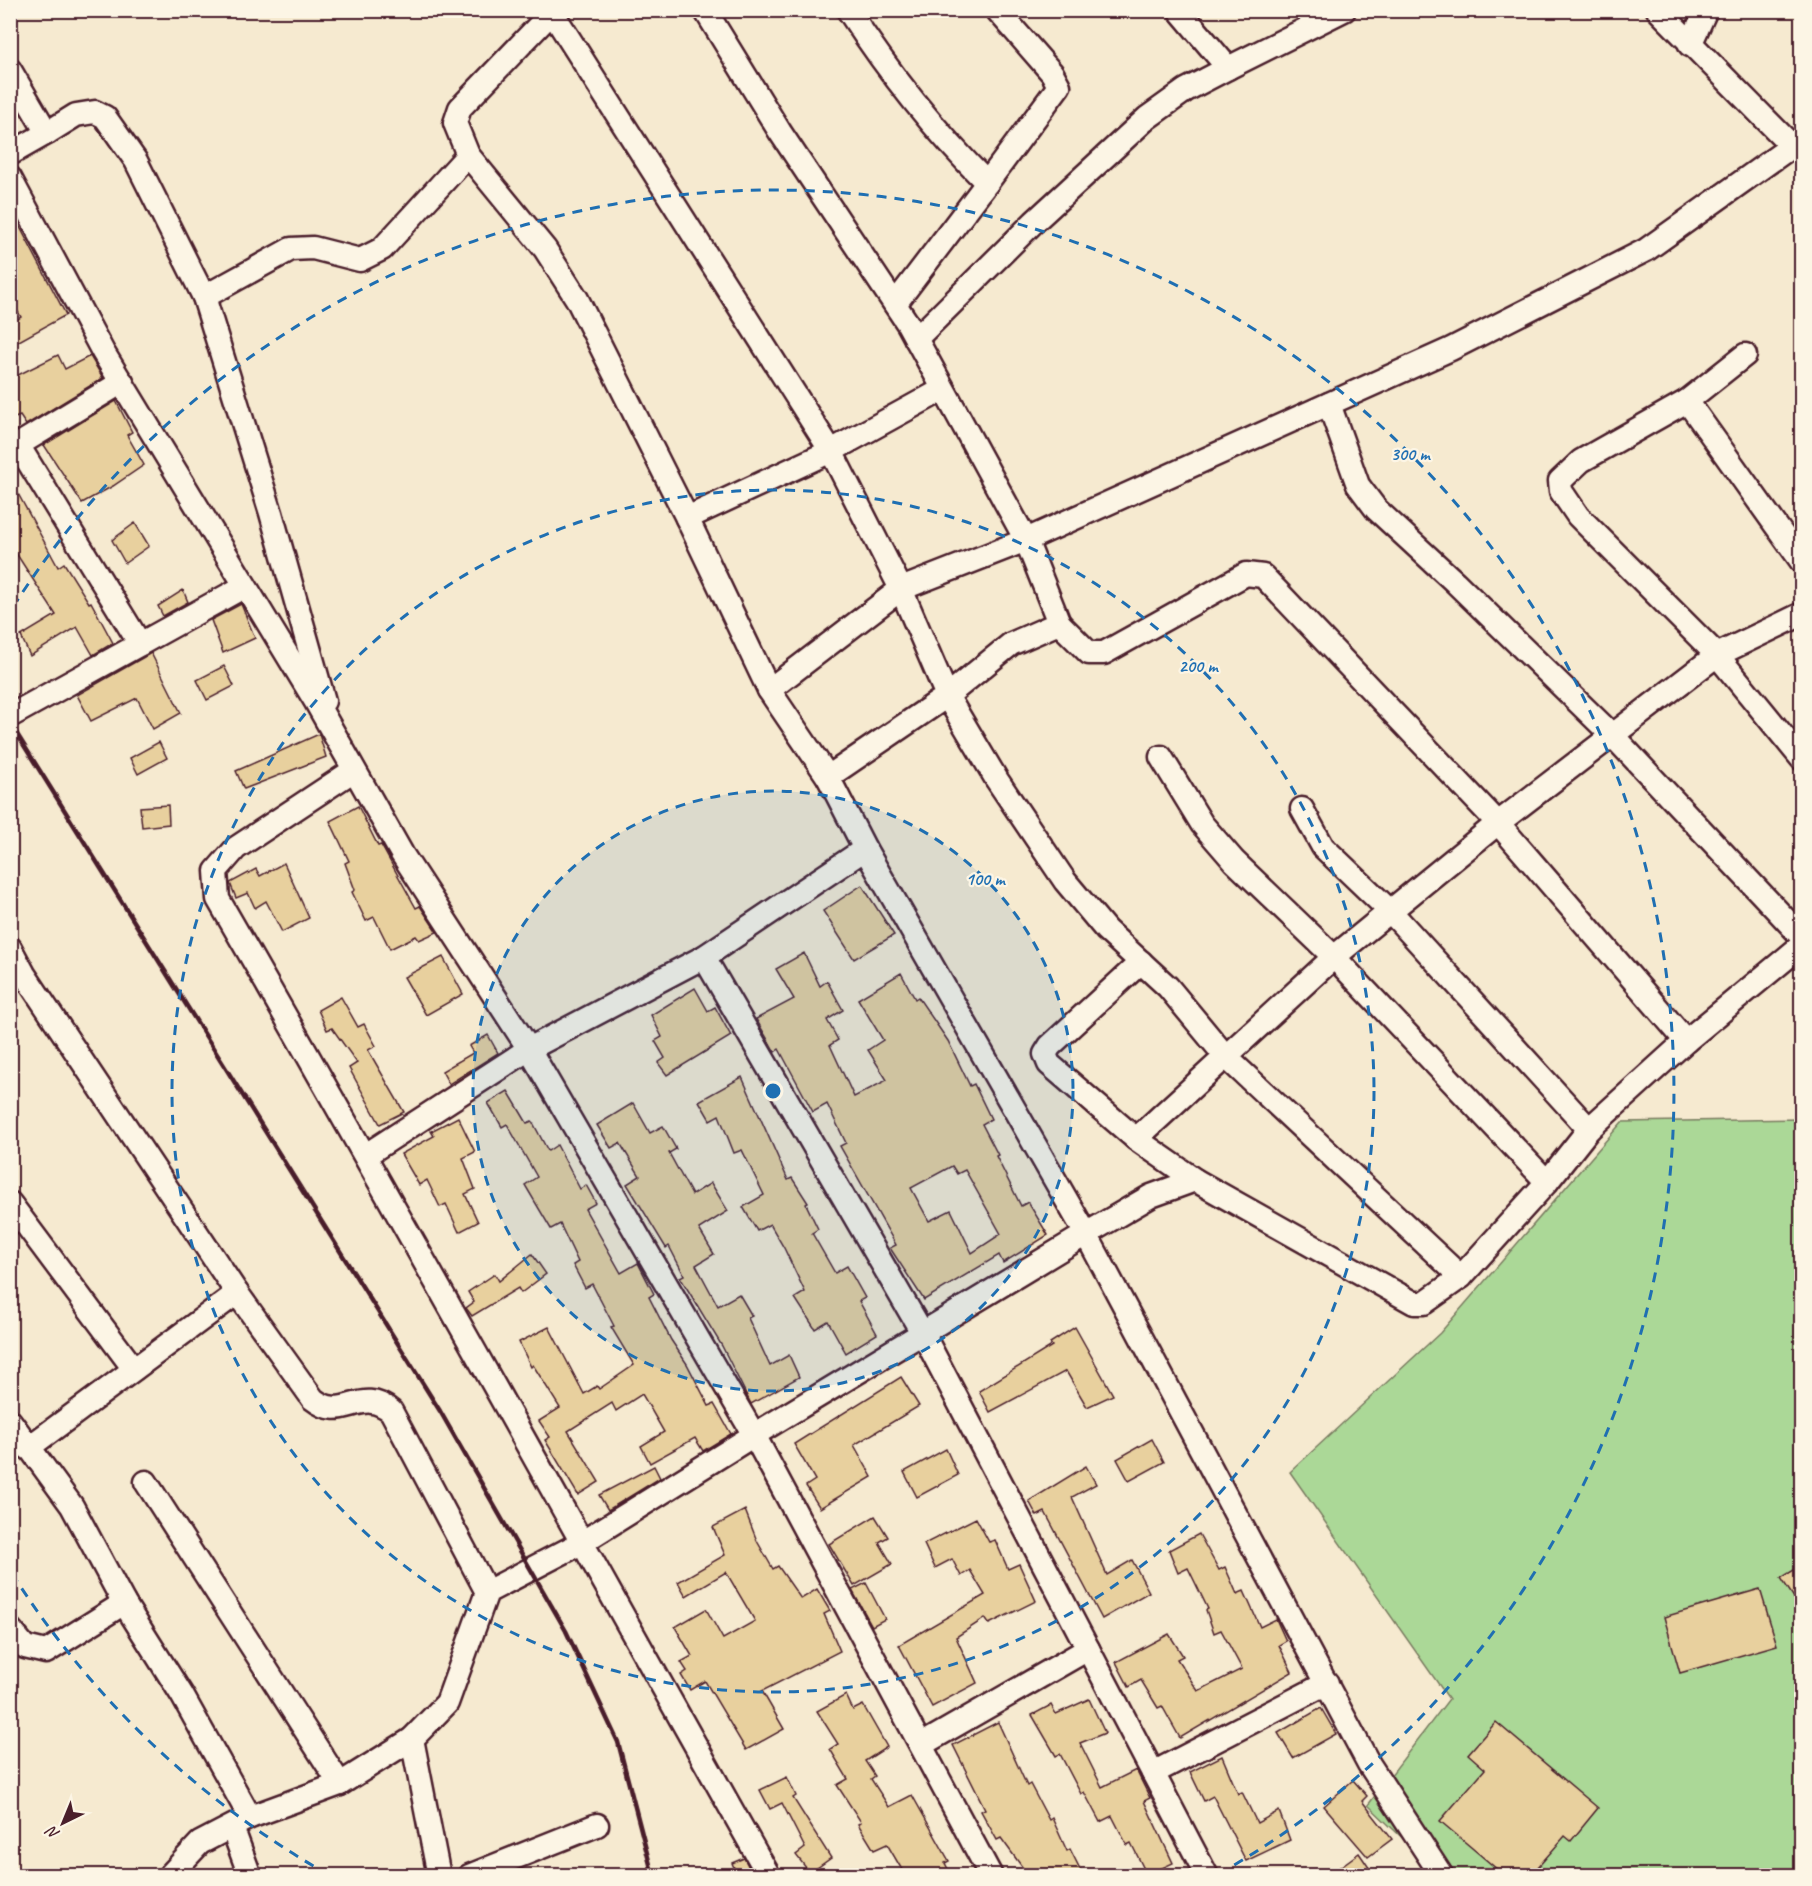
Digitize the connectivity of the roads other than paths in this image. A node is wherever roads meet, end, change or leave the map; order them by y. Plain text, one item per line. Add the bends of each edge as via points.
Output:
1 (705, 10) edge
2 (848, 10) edge
3 (997, 10) edge
4 (1179, 10) edge
5 (1344, 10) edge
6 (1658, 10) edge
7 (1706, 10) edge
8 (553, 11) edge
9 (1690, 45) junction
10 (1228, 68) junction
11 (10, 70) edge
12 (47, 133) junction
13 (1797, 148) edge
14 (10, 154) edge
15 (468, 155) junction
16 (10, 178) edge
17 (987, 183) junction
18 (204, 297) junction
19 (895, 304) junction
20 (916, 339) junction
21 (1745, 355) dead end
22 (122, 382) junction
23 (942, 390) junction
24 (1687, 401) junction
25 (1329, 404) junction
26 (14, 445) edge
27 (831, 451) junction
28 (687, 518) junction
29 (1026, 540) junction
30 (1802, 562) edge
31 (245, 586) junction
32 (901, 589) junction
33 (1802, 614) edge
34 (1059, 623) junction
35 (140, 644) junction
36 (1717, 655) junction
37 (769, 690) junction
38 (947, 696) junction
39 (10, 716) edge
40 (334, 734) junction
41 (1613, 736) junction
42 (1800, 755) edge
43 (1161, 757) dead end
44 (354, 770) junction
45 (828, 777) junction
46 (1302, 809) dead end
47 (1498, 823) junction
48 (865, 849) junction
49 (1391, 912) junction
50 (1802, 937) edge
51 (1802, 945) edge
52 (10, 948) edge
53 (704, 957) junction
54 (1334, 957) junction
55 (1141, 962) junction
56 (17, 979) edge
57 (1686, 1041) junction
58 (529, 1049) junction
59 (1226, 1057) junction
60 (1588, 1129) junction
61 (1136, 1139) junction
62 (366, 1155) junction
63 (1195, 1180) junction
64 (1547, 1182) junction
65 (10, 1203) edge
66 (1086, 1234) junction
67 (1461, 1277) junction
68 (237, 1293) junction
69 (923, 1334) junction
70 (134, 1369) junction
71 (10, 1421) edge
72 (754, 1435) junction
73 (28, 1448) junction
74 (146, 1482) dead end
75 (581, 1543) junction
76 (487, 1592) junction
77 (124, 1603) junction
78 (10, 1629) edge
79 (1088, 1649) junction
80 (1327, 1683) junction
81 (412, 1739) junction
82 (921, 1745) junction
83 (1153, 1773) junction
84 (340, 1784) junction
85 (241, 1822) junction
86 (597, 1825) dead end
87 (169, 1875) edge
88 (250, 1875) edge
89 (439, 1875) edge
90 (469, 1875) edge
91 (770, 1875) edge
92 (991, 1875) edge
93 (1207, 1875) edge
94 (1442, 1875) edge

1 - 19 street via 780,132
2 - 17 street via 913,102 948,145
3 - 17 street via 1059,86
4 - 10 street
5 - 10 street
6 - 9 street
7 - 9 street
8 - 15 street via 460,108 455,123
8 - 27 street
9 - 13 street
10 - 20 street via 1186,90 1147,118
11 - 12 street
12 - 14 street
12 - 18 street via 76,115 94,112 105,117 136,161
13 - 25 street via 1646,250 1451,349
15 - 18 street via 375,253 360,260 313,248 291,249
15 - 28 street via 545,249 577,299
16 - 22 street
17 - 19 street
18 - 40 street
19 - 20 street
20 - 23 street
21 - 24 street
22 - 26 street
22 - 31 street
23 - 27 street
23 - 29 street
24 - 30 street
24 - 36 street via 1581,461 1560,481 1561,491 1578,516
25 - 29 street
25 - 41 street via 1358,485 1376,509
26 - 35 street
27 - 28 street
27 - 32 street
28 - 37 street
29 - 32 street
29 - 34 street
31 - 35 street
31 - 40 street
32 - 37 street
32 - 38 street
33 - 36 street
34 - 38 street via 1011,644
34 - 47 street via 1089,653 1104,654 1246,574 1263,576
35 - 39 street
36 - 41 street
36 - 42 street
37 - 45 street
38 - 45 street
38 - 55 street via 997,780 1065,881 1106,930
40 - 44 street
41 - 47 street
41 - 50 street
43 - 54 street via 1208,831
44 - 58 street via 402,854
44 - 62 street via 236,848 216,871 218,898
45 - 48 street
46 - 49 street via 1323,847
47 - 49 street
47 - 57 street
48 - 53 street
48 - 66 street
49 - 54 street
49 - 60 street
51 - 57 street
52 - 56 street
53 - 58 street
53 - 69 street
54 - 59 street
54 - 64 street
55 - 59 street via 1168,987
55 - 61 street via 1045,1054 1049,1064
56 - 68 street
57 - 60 street
58 - 62 street
58 - 72 street
59 - 61 street
59 - 67 street
60 - 64 street
61 - 63 street
62 - 75 street
63 - 66 street via 1151,1196
63 - 67 street via 1414,1303 1424,1303
64 - 67 street
65 - 70 street
66 - 69 street
66 - 80 street
68 - 70 street
68 - 76 street via 313,1399 324,1408 336,1409 370,1400 391,1411
69 - 72 street
69 - 79 street
70 - 73 street
71 - 73 street
72 - 75 street
72 - 82 street
73 - 77 street via 72,1506
74 - 84 street
75 - 76 street
75 - 91 street
76 - 81 street via 447,1703
77 - 78 street via 46,1652 25,1647
77 - 85 street via 182,1695
79 - 82 street
79 - 83 street
80 - 83 street
80 - 94 street via 1369,1764
81 - 84 street
81 - 89 street
82 - 92 street
83 - 93 street
84 - 85 street
85 - 87 street via 200,1843
85 - 88 street
86 - 90 street

